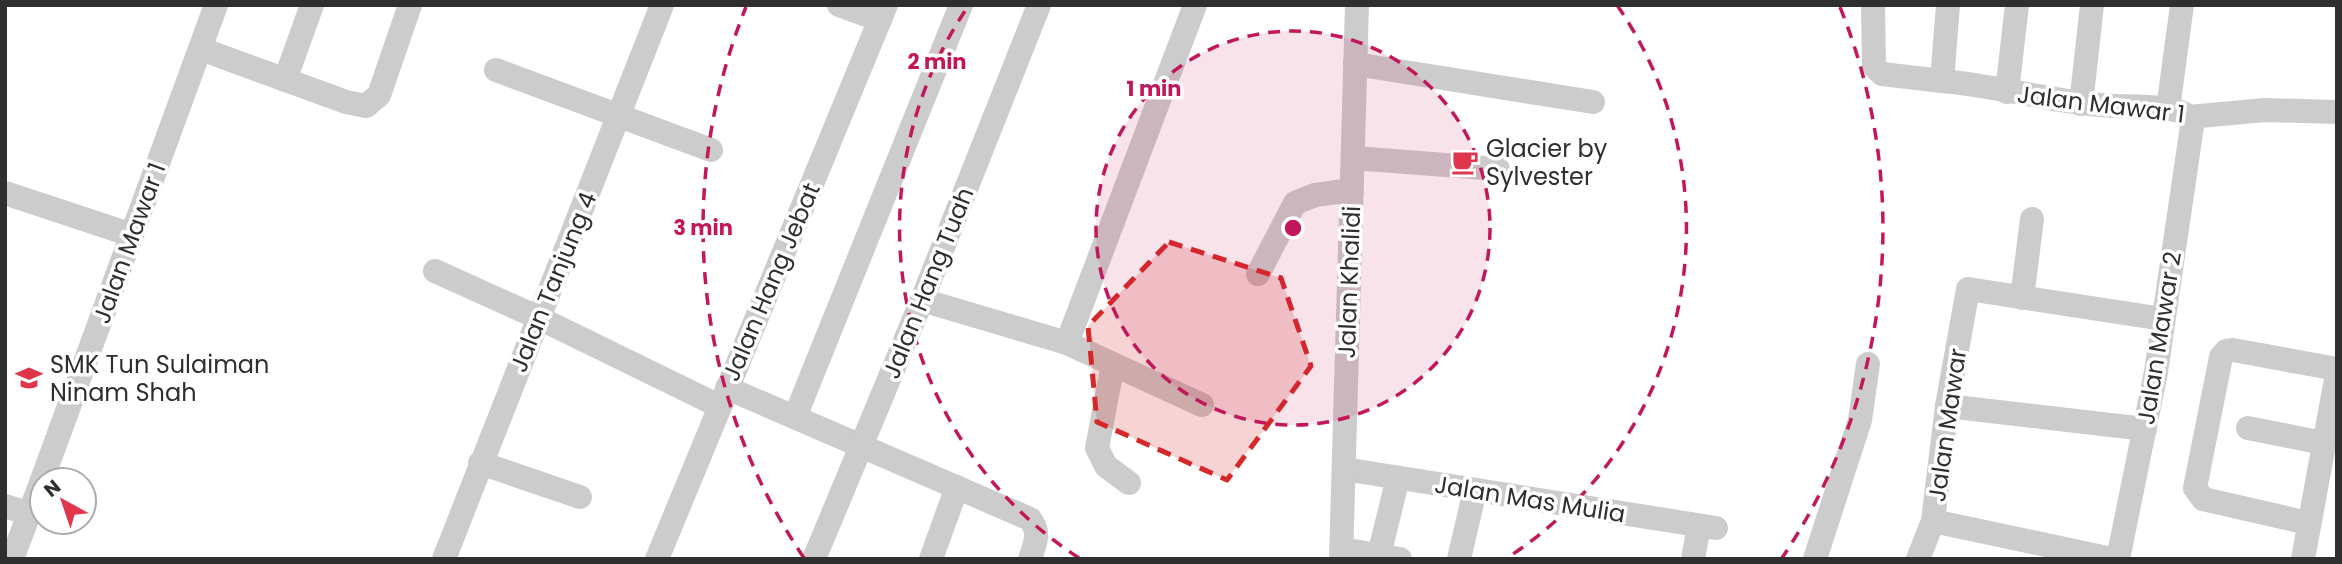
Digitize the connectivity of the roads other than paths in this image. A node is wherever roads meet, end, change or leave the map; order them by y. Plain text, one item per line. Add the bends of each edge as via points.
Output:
1 (216, 5) edge
2 (312, 5) edge
3 (410, 5) edge
4 (662, 5) edge
5 (839, 5) edge
6 (961, 5) edge
7 (1039, 5) edge
8 (1195, 5) edge
9 (1357, 5) edge
10 (1873, 5) edge
11 (1948, 5) edge
12 (2017, 5) edge
13 (2092, 5) edge
14 (2182, 5) edge
15 (883, 13) edge
16 (201, 49) junction
17 (1355, 64) junction
18 (496, 70) dead end
19 (285, 80) junction
20 (1942, 81) junction
21 (2007, 92) junction
22 (1593, 102) dead end
23 (2081, 104) junction
24 (2337, 112) edge
25 (2178, 113) junction
26 (618, 115) junction
27 (711, 150) dead end
28 (1354, 158) junction
29 (1498, 169) dead end
30 (1352, 190) junction
31 (5, 193) edge
32 (2032, 219) dead end
33 (132, 235) junction
34 (435, 271) dead end
35 (1258, 274) dead end
36 (2022, 298) junction
37 (922, 300) junction
38 (539, 318) junction
39 (2163, 319) junction
40 (1067, 343) junction
41 (1113, 364) junction
42 (1868, 365) dead end
43 (2337, 371) edge
44 (723, 397) junction
45 (1202, 405) dead end
46 (1947, 406) junction
47 (795, 417) junction
48 (2248, 428) dead end
49 (2329, 428) edge
50 (2145, 429) junction
51 (861, 446) junction
52 (481, 463) junction
53 (47, 466) edge
54 (1344, 469) junction
55 (1398, 478) junction
56 (1129, 483) dead end
57 (957, 487) junction
58 (1475, 490) junction
59 (580, 497) dead end
60 (5, 506) edge
61 (28, 513) edge
62 (28, 519) edge
63 (1933, 521) junction
64 (2308, 523) junction
65 (2013, 549) edge
66 (1342, 554) edge
67 (2086, 556) edge
68 (1386, 557) edge
69 (12, 559) edge
70 (444, 559) edge
71 (657, 559) edge
72 (814, 559) edge
73 (931, 559) edge
74 (1030, 559) edge
75 (1459, 559) edge
76 (1693, 559) edge
77 (1815, 559) edge
78 (1918, 559) edge
79 (2112, 559) edge
80 (2118, 559) edge
81 (2303, 559) edge

1 - 16 street, Jalan Mawar 1
2 - 19 street
3 - 19 street via 379,95 366,106
4 - 26 street, Jalan Tanjung 4
5 - 15 street
6 - 47 street
7 - 37 street, Jalan Hang Tuah
8 - 40 street
9 - 17 street, Jalan Khalidi
10 - 20 street, Jalan Mawar 1 via 1877,72
11 - 20 street
12 - 21 street
13 - 23 street
14 - 25 street, Jalan Mawar 2
15 - 44 street, Jalan Hang Jebat
16 - 19 street
16 - 33 street, Jalan Mawar 1
17 - 22 street
17 - 28 street, Jalan Khalidi
18 - 26 street
20 - 21 street, Jalan Mawar 1
21 - 23 street, Jalan Mawar 1
23 - 25 street, Jalan Mawar 1
24 - 25 street, Jalan Mawar 1
25 - 39 street, Jalan Mawar 2 via 2192,126
26 - 27 street
26 - 38 street, Jalan Tanjung 4
28 - 29 street
28 - 30 street, Jalan Khalidi
30 - 35 street via 1295,203
30 - 54 street, Jalan Khalidi
31 - 33 street
32 - 36 street
33 - 53 street, Jalan Mawar 1
34 - 38 street
36 - 39 street
36 - 46 street, Jalan Mawar via 1968,289
37 - 40 street
37 - 51 street, Jalan Hang Tuah
38 - 44 street
38 - 52 street, Jalan Tanjung 4
39 - 50 street, Jalan Mawar 2
40 - 41 street
41 - 45 street
41 - 56 street via 1097,448 1106,466
42 - 77 street via 1860,420
43 - 49 street
43 - 64 street via 2226,351 2221,356 2195,488 2203,499
44 - 47 street
44 - 71 street, Jalan Hang Jebat
46 - 50 street
46 - 63 street, Jalan Mawar
47 - 51 street
48 - 49 street
49 - 64 street
50 - 80 street, Jalan Mawar 2
51 - 57 street
51 - 72 street, Jalan Hang Tuah
52 - 59 street
52 - 70 street, Jalan Tanjung 4
54 - 55 street, Jalan Mas Mulia
54 - 66 street, Jalan Khalidi
55 - 58 street, Jalan Mas Mulia
55 - 68 street
57 - 73 street
57 - 74 street via 1030,519 1037,537
58 - 75 street
58 - 76 street, Jalan Mas Mulia via 1707,527
60 - 61 street
62 - 69 street, Jalan Mawar 1
63 - 65 street
63 - 78 street, Jalan Mawar
64 - 81 street
65 - 67 street
66 - 68 street
67 - 79 street

